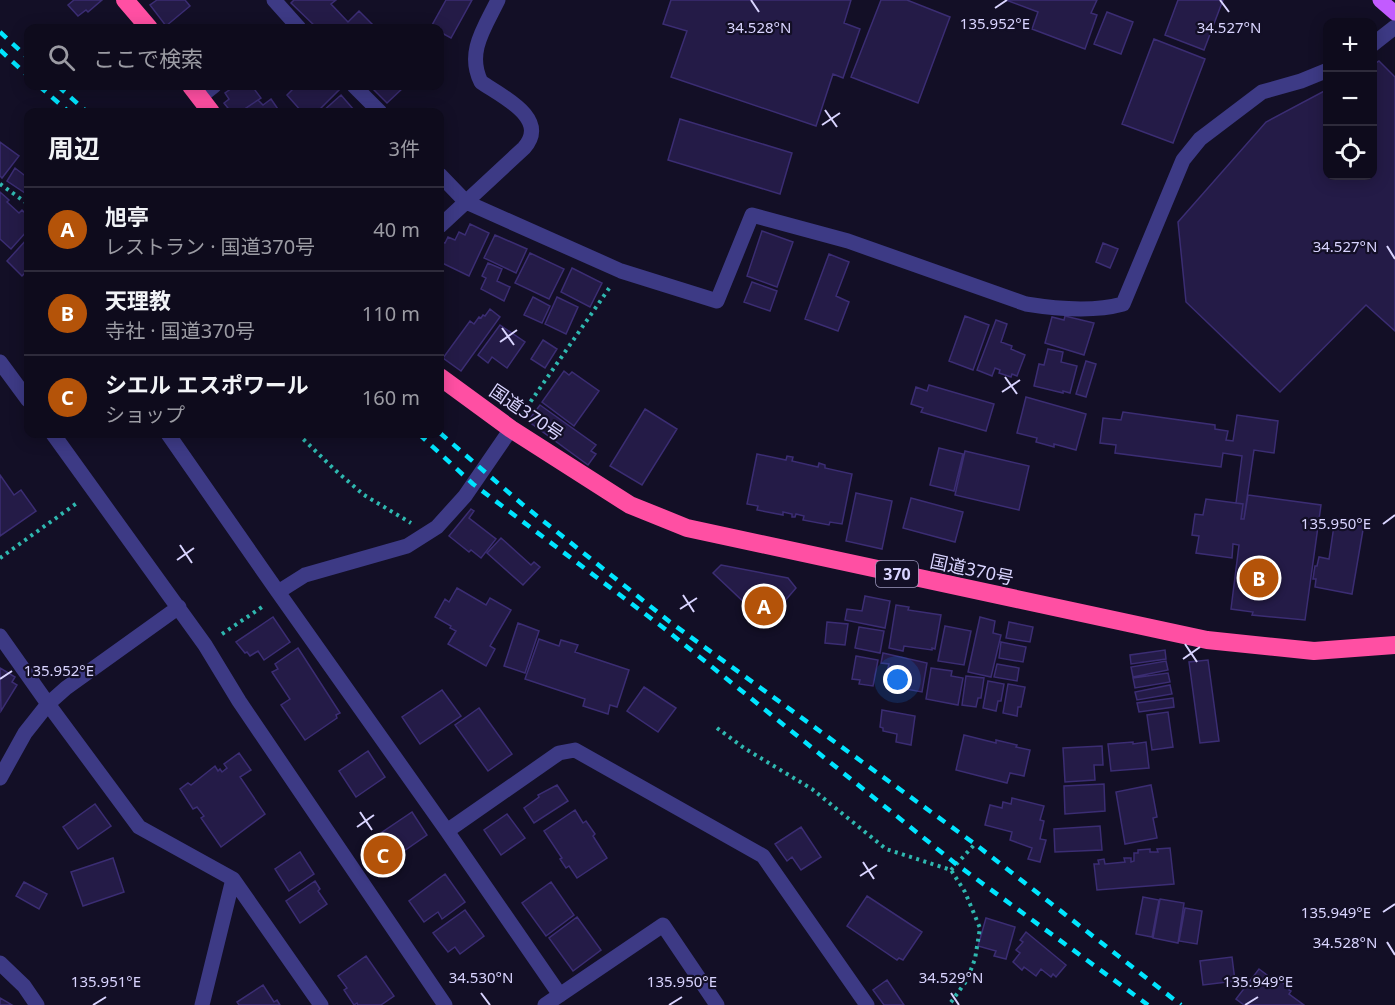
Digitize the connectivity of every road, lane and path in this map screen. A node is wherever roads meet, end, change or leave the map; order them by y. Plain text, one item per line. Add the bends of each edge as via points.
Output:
1 (125, 0) edge
2 (274, 0) edge
3 (498, 0) edge
4 (1380, 0) edge
5 (1395, 13) edge
6 (146, 24) edge
7 (291, 24) edge
8 (1395, 27) edge
9 (1377, 42) edge
10 (1323, 72) edge
11 (358, 90) edge
12 (195, 92) edge
13 (208, 108) edge
14 (376, 108) edge
15 (444, 179) edge
16 (0, 184) edge
17 (24, 201) edge
18 (466, 202) junction
19 (444, 222) edge
20 (621, 271) junction
21 (0, 362) edge
22 (444, 380) edge
23 (24, 395) edge
24 (512, 429) junction
25 (56, 438) edge
26 (171, 438) edge
27 (302, 438) edge
28 (77, 504) dead end
29 (426, 533) junction
30 (0, 558) edge
31 (278, 592) junction
32 (179, 607) junction
33 (222, 634) dead end
34 (0, 636) edge
35 (1395, 645) edge
36 (48, 704) junction
37 (717, 728) dead end
38 (0, 778) edge
39 (447, 831) junction
40 (975, 843) dead end
41 (951, 870) junction
42 (233, 879) junction
43 (0, 963) edge
44 (560, 995) junction
45 (37, 1005) edge
46 (202, 1005) edge
47 (321, 1005) edge
48 (446, 1005) edge
49 (545, 1005) edge
50 (717, 1005) edge
51 (867, 1005) edge
52 (949, 1005) edge

1 - 6 highway
2 - 7 street
3 - 18 street via 475,52 477,73 481,82 529,118 532,131 524,148
4 - 5 main road
8 - 9 street
10 - 20 street via 1262,92 1200,138 1184,160 1123,303 1110,308 1026,304 848,241 752,215 717,301
11 - 14 street
12 - 13 highway
15 - 18 street
16 - 17 path
18 - 19 street
18 - 20 street
20 - 24 path
21 - 23 street
22 - 24 highway, 国道370号 / 370
24 - 29 street via 465,496
24 - 35 highway, 国道370号 / 370 via 630,505 687,528 1207,640 1314,651
25 - 32 street
26 - 31 street
27 - 29 path via 364,495
28 - 30 path
29 - 31 street via 407,546 305,575
31 - 33 path
31 - 39 street
32 - 36 street
32 - 48 street
34 - 36 street
36 - 38 street via 25,732
36 - 42 street via 139,827
37 - 41 path via 812,789 886,849
39 - 44 street
39 - 51 street via 559,753 575,750 764,856
40 - 41 path
41 - 52 path via 980,928 968,980
42 - 46 street
42 - 47 street
43 - 45 street
44 - 49 street
44 - 50 street via 663,925

